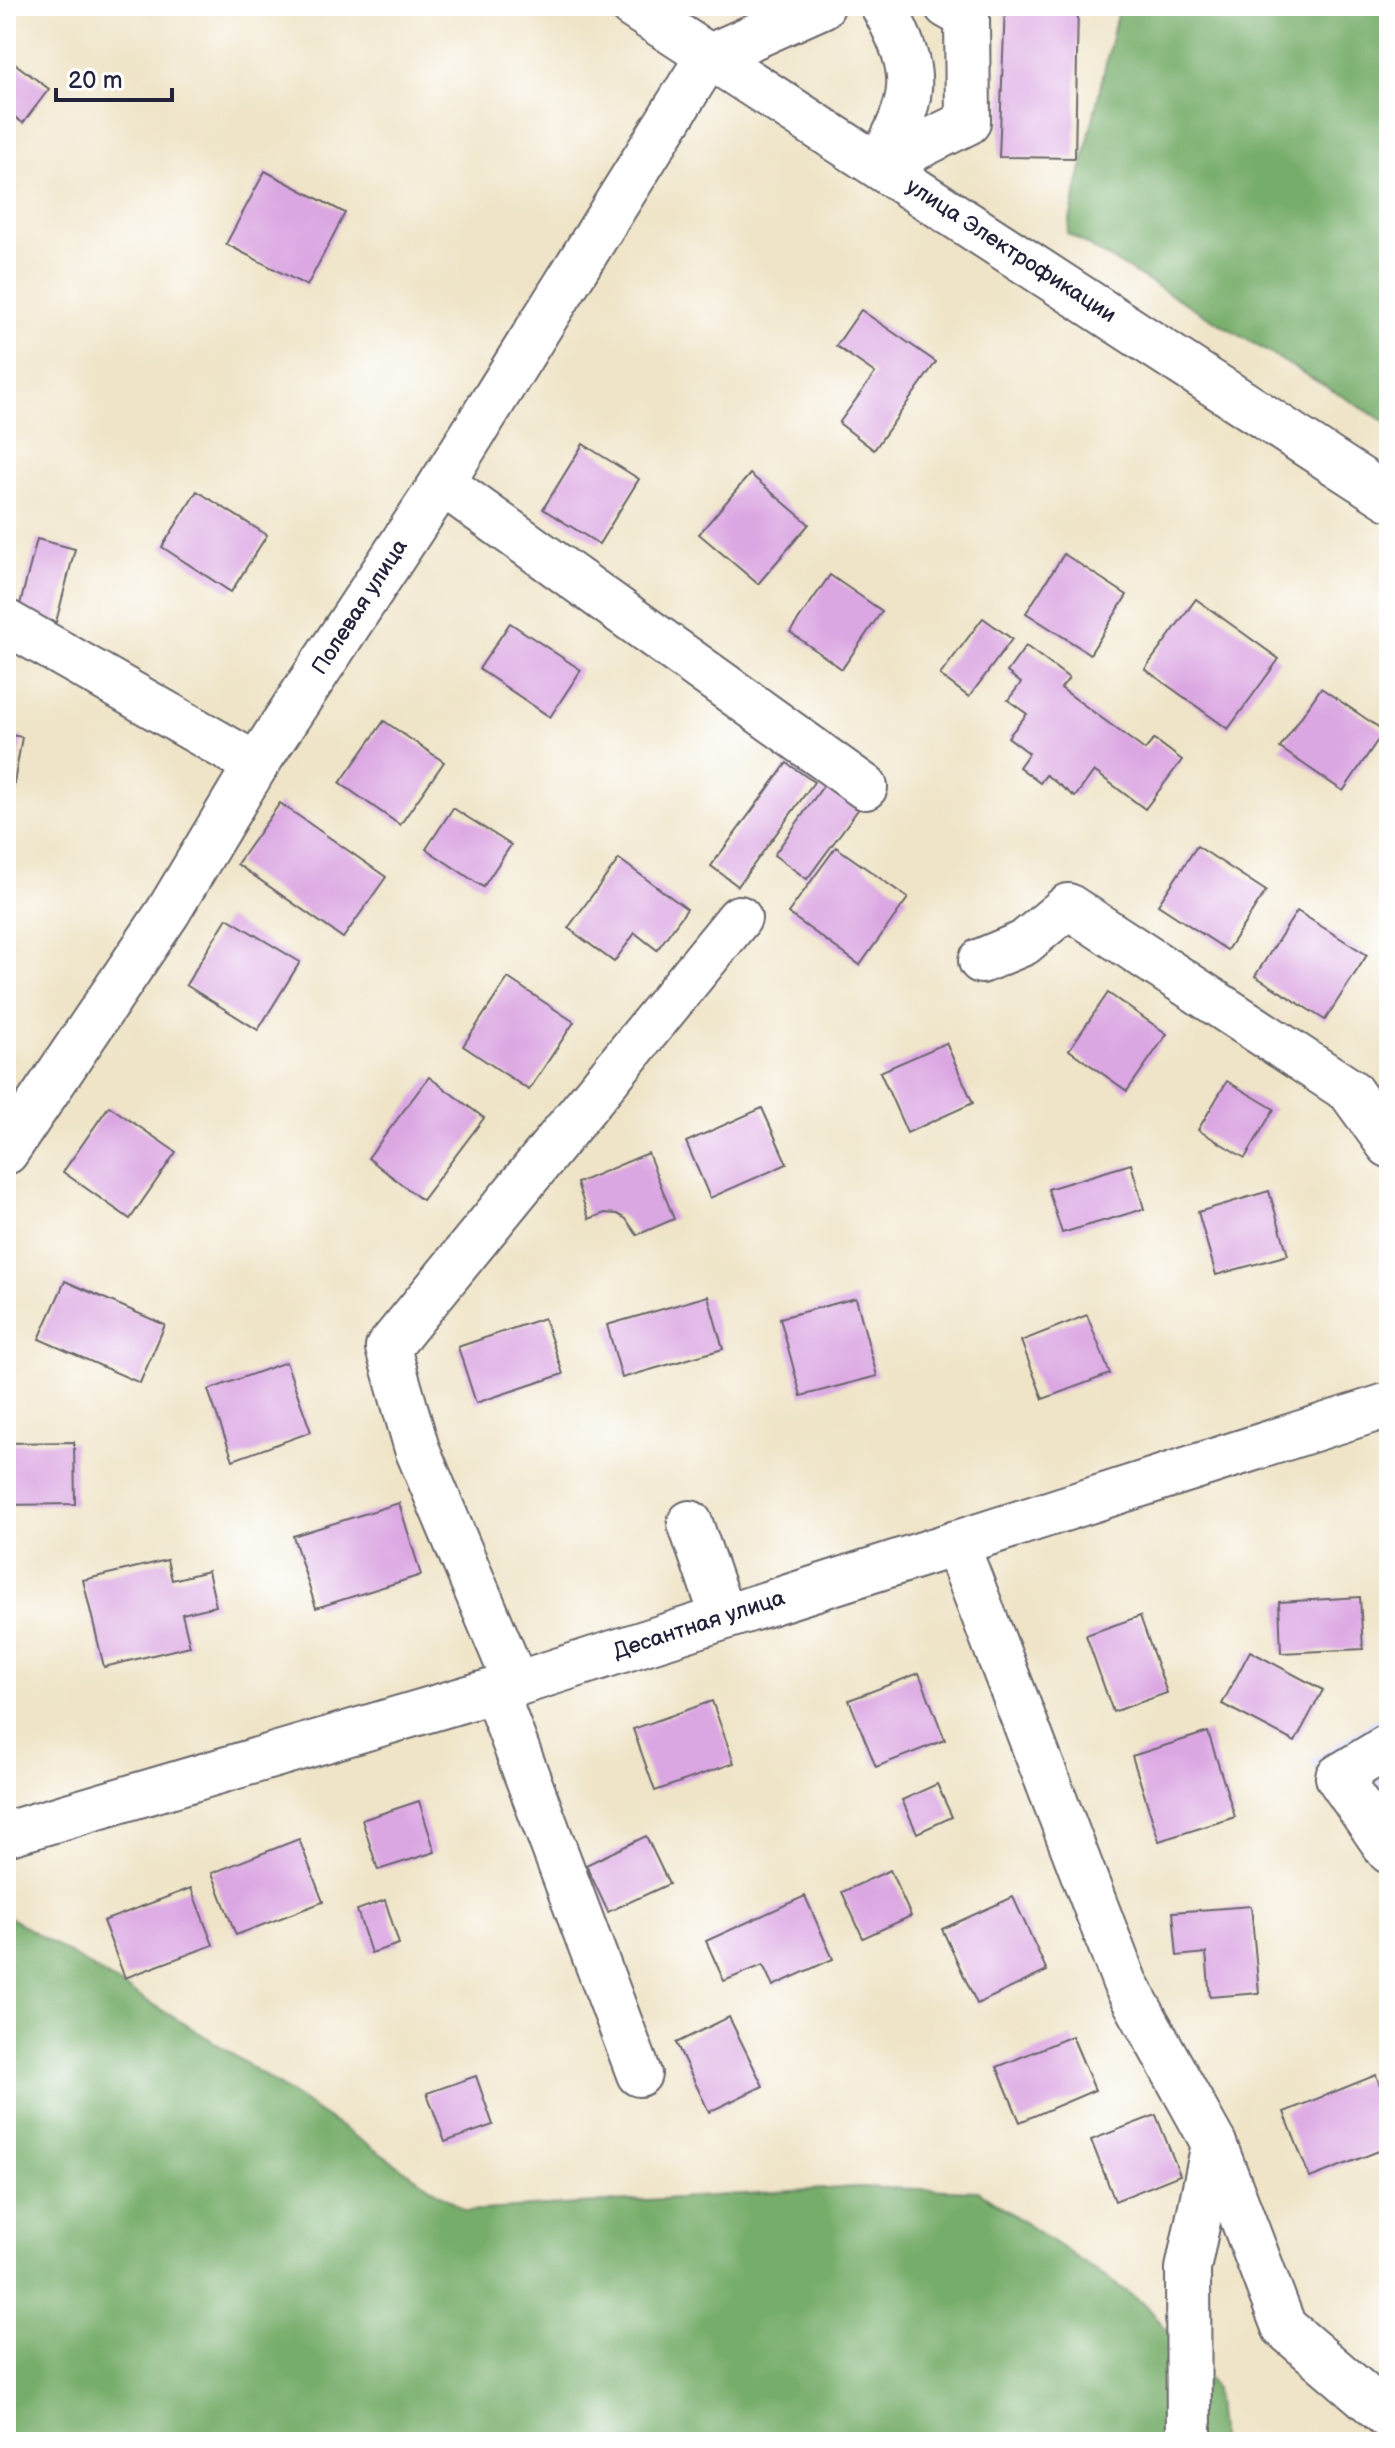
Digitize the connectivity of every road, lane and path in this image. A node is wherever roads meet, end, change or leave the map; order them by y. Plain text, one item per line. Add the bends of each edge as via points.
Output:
1 (632, 6) edge
2 (822, 6) edge
3 (883, 6) edge
4 (947, 6) edge
5 (708, 57) junction
6 (879, 166) junction
7 (442, 483) junction
8 (1389, 498) edge
9 (6, 622) edge
10 (256, 765) junction
11 (865, 787) dead end
12 (739, 918) dead end
13 (981, 961) dead end
14 (1389, 1145) edge
15 (6, 1152) edge
16 (1389, 1405) edge
17 (690, 1523) dead end
18 (956, 1543) junction
19 (723, 1617) junction
20 (505, 1688) junction
21 (1389, 1746) edge
22 (6, 1834) edge
23 (1389, 1851) edge
24 (639, 2074) dead end
25 (1214, 2144) junction
26 (1389, 2417) edge
27 (1189, 2442) edge

1 - 5 street, улица Электрофикации
2 - 5 street
3 - 6 street via 910,71 907,113
4 - 6 street via 967,17 968,122
5 - 6 street, улица Электрофикации
5 - 7 street, Полевая улица
6 - 8 street, улица Электрофикации
7 - 10 street, Полевая улица
7 - 11 street
9 - 10 street
10 - 15 street, Полевая улица via 168,912
12 - 20 street via 388,1348 417,1449
13 - 14 street via 1024,943 1068,906 1350,1091
16 - 18 street, Десантная улица
17 - 19 street
18 - 19 street, Десантная улица
18 - 25 street via 1125,1983
19 - 20 street, Десантная улица
20 - 22 street, Десантная улица
20 - 24 street
21 - 23 street via 1338,1777
25 - 26 street via 1284,2327
25 - 27 street via 1188,2269

